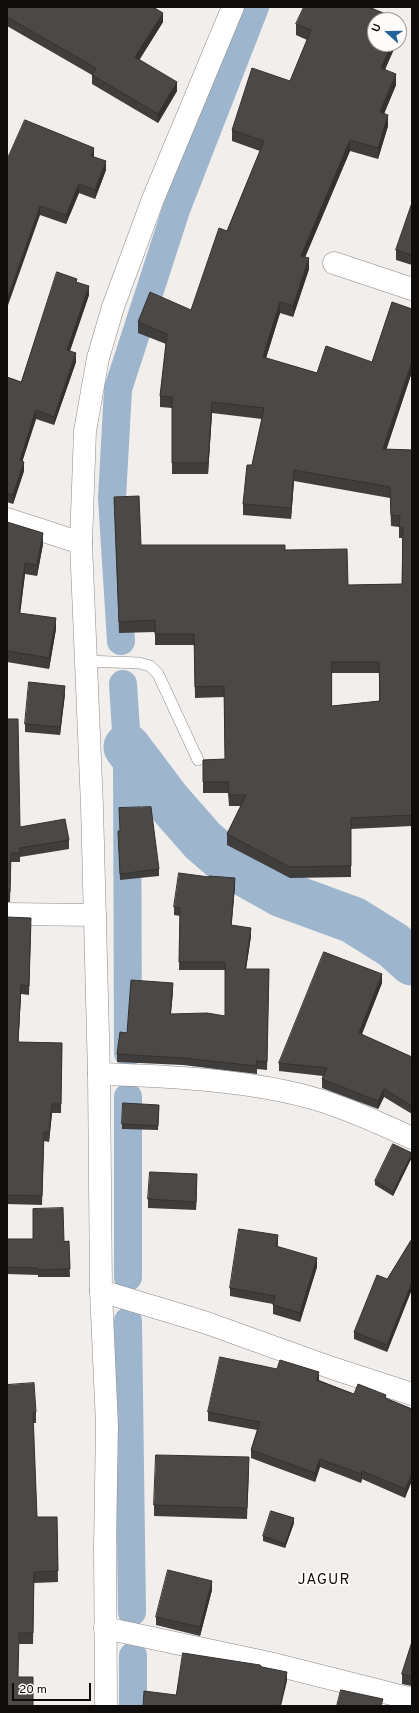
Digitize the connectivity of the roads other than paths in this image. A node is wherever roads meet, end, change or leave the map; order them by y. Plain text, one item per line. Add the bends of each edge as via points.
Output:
1 (233, 7) edge
2 (334, 263) dead end
3 (412, 289) edge
4 (7, 519) edge
5 (81, 543) junction
6 (86, 661) junction
7 (198, 760) dead end
8 (7, 914) edge
9 (95, 915) junction
10 (99, 1074) junction
11 (412, 1138) edge
12 (102, 1291) junction
13 (409, 1387) edge
14 (105, 1628) junction
15 (412, 1699) edge
16 (106, 1706) edge

1 - 5 main road via 153,198 113,307 98,358 85,431
2 - 3 main road
4 - 5 main road
5 - 6 main road
6 - 7 lane via 139,663 150,666 158,674
6 - 9 main road
8 - 9 main road
9 - 10 main road
10 - 11 main road via 236,1084 297,1095 351,1112
10 - 12 main road
12 - 13 main road via 204,1322 332,1368
12 - 14 main road via 107,1425
14 - 15 main road via 269,1663
14 - 16 main road

